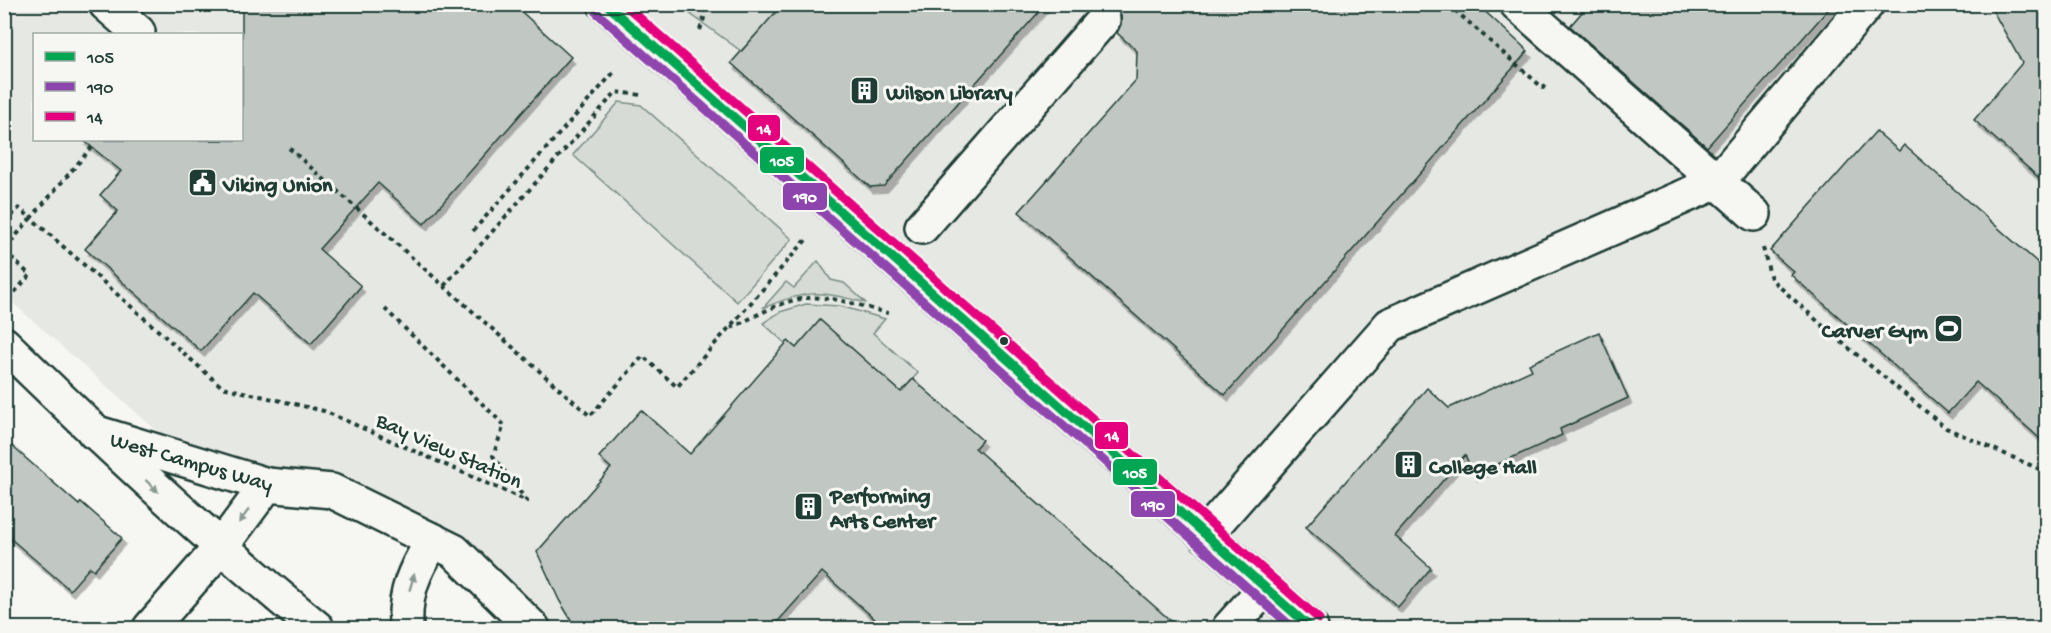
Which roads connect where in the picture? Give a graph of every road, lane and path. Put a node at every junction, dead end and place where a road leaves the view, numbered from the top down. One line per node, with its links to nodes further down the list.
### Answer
1 (106, 4): 8 (street)
2 (604, 4): 31 (street)
3 (705, 4): 7 (path)
4 (1517, 4): 13 (street)
5 (1867, 4): 13 (street)
6 (1103, 20): 17 (street)
7 (700, 30)
8 (138, 32)
9 (615, 71): 18 (path)
10 (641, 95): 22 (path)
11 (92, 147): 16 (path)
12 (289, 148): 22 (path)
13 (1717, 182): 15 (street); 31 (street)
14 (4, 212): 16 (path)
15 (1754, 213)
16 (31, 218): 20 (path); 24 (path, Bay View Station)
17 (922, 227)
18 (473, 231)
19 (806, 240): 26 (path)
20 (4, 250): 23 (path)
21 (1771, 279): 29 (path)
22 (444, 286): 26 (path)
23 (4, 304)
24 (385, 309)
25 (888, 313): 26 (path)
26 (728, 329)
27 (4, 344): 28 (street)
28 (94, 432): 30 (street, West Campus Way); 33 (street, one-way to 33)
29 (2046, 472)
30 (267, 485): 32 (street, West Campus Way); 33 (street, one-way to 33)
31 (1205, 535): 34 (street)
32 (433, 540): 37 (street, one-way to 32); 38 (street, West Campus Way)
33 (220, 548): 35 (street); 36 (street)
34 (1265, 588): 39 (street); 40 (street)
35 (150, 628)
36 (317, 628)
37 (406, 628)
38 (533, 628)
39 (1229, 628)
40 (1311, 628)

